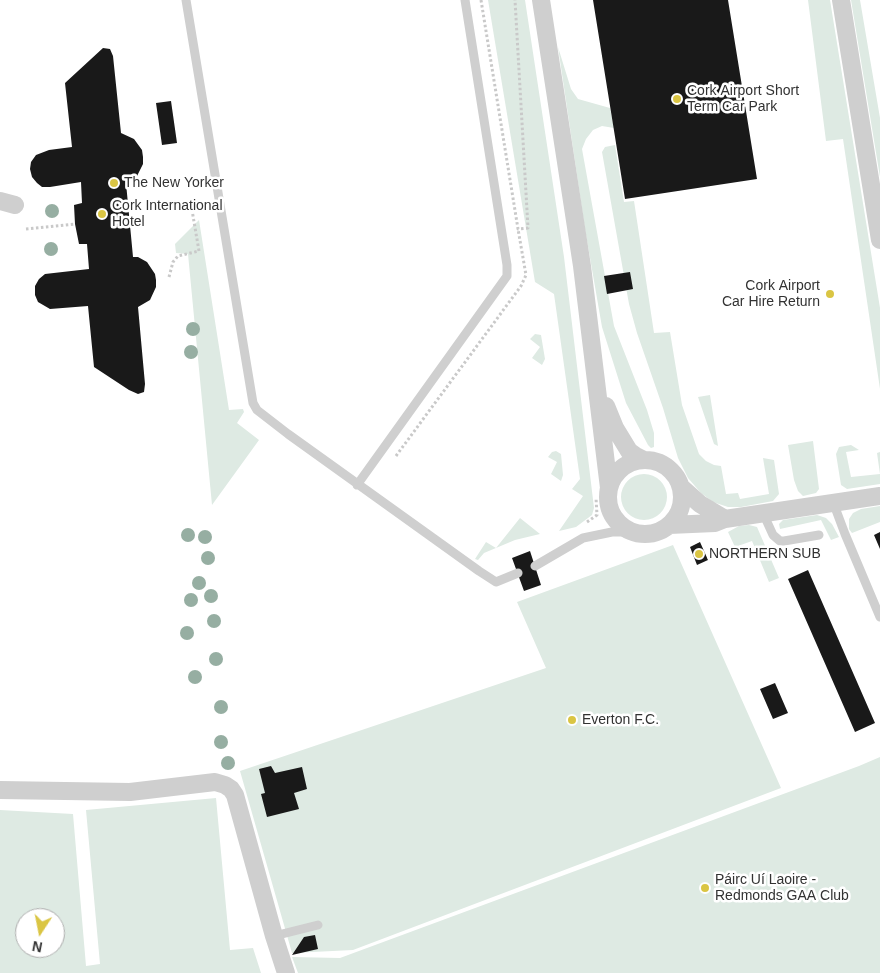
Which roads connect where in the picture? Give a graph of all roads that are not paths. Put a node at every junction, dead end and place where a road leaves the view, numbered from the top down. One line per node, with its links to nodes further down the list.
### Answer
1 (186, 0): 8 (lane)
2 (465, 0): 8 (lane)
3 (541, 0): 6 (street)
4 (841, 0): 5 (street)
5 (880, 240)
6 (598, 387): 7 (street); 9 (street)
7 (644, 460): 9 (street); 10 (street)
8 (357, 485): 19 (lane)
9 (609, 488): 16 (street)
10 (682, 488): 14 (street); 15 (street)
11 (880, 496): 12 (street)
12 (834, 502): 13 (street); 20 (lane)
13 (763, 513): 14 (street); 17 (lane)
14 (724, 519): 15 (street)
15 (669, 525): 16 (street)
16 (633, 532): 18 (lane)
17 (819, 535)
18 (535, 566)
19 (518, 574)
20 (880, 617)
21 (0, 790): 23 (street)
22 (318, 925): 23 (lane)
23 (274, 936): 24 (street)
24 (286, 973)

